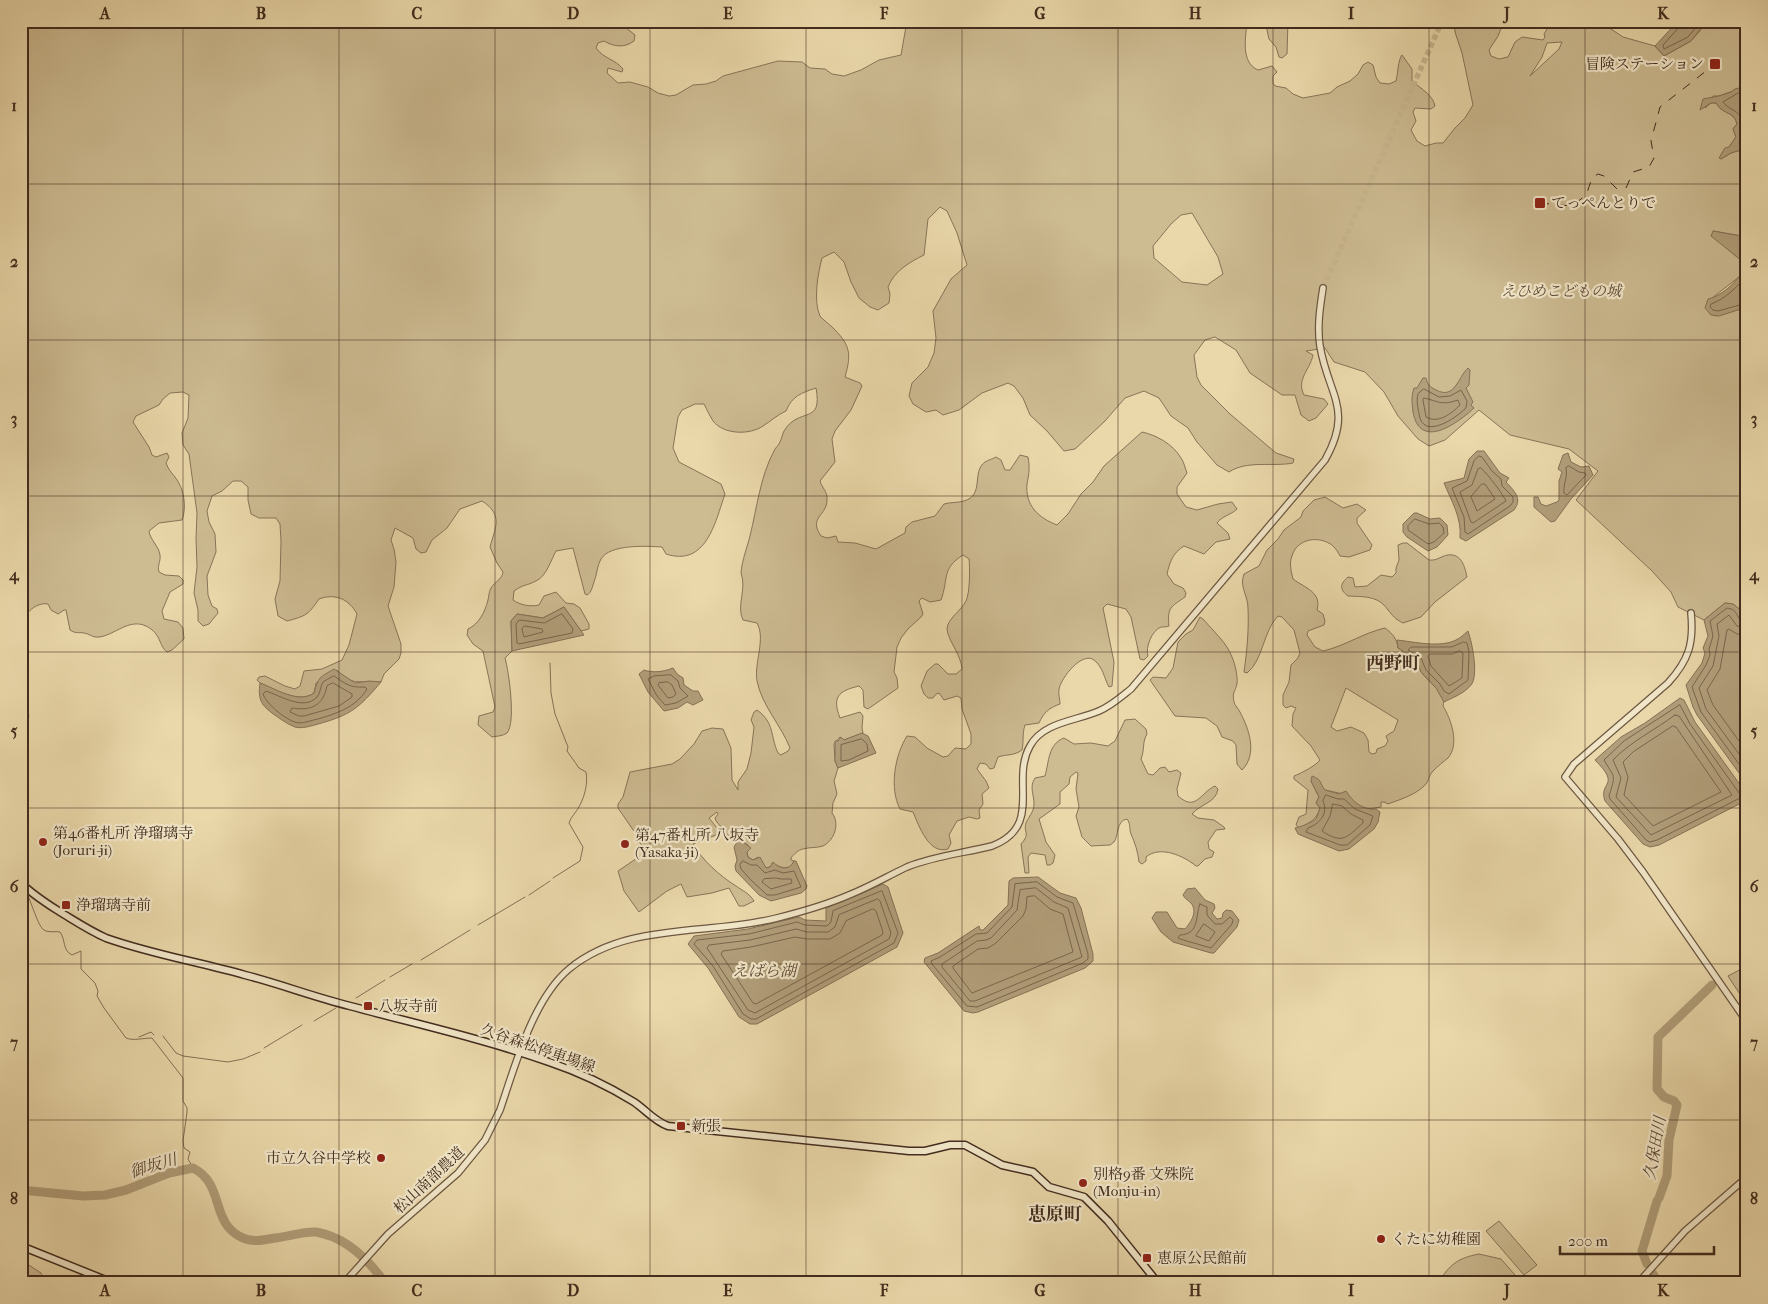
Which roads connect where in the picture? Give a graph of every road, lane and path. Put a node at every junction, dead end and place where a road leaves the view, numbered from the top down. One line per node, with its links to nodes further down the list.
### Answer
1 (1323, 288): 5 (street, 松山南部農道)
2 (1691, 613): 4 (street)
3 (21, 883): 5 (main road, 久谷森松停車場線)
4 (1747, 1022)
5 (520, 1052): 9 (street, 松山南部農道); 10 (main road, 久谷森松停車場線)
6 (1747, 1177): 11 (street)
7 (21, 1246): 8 (main road)
8 (113, 1283)
9 (344, 1283)
10 (1158, 1283)
11 (1638, 1283)

